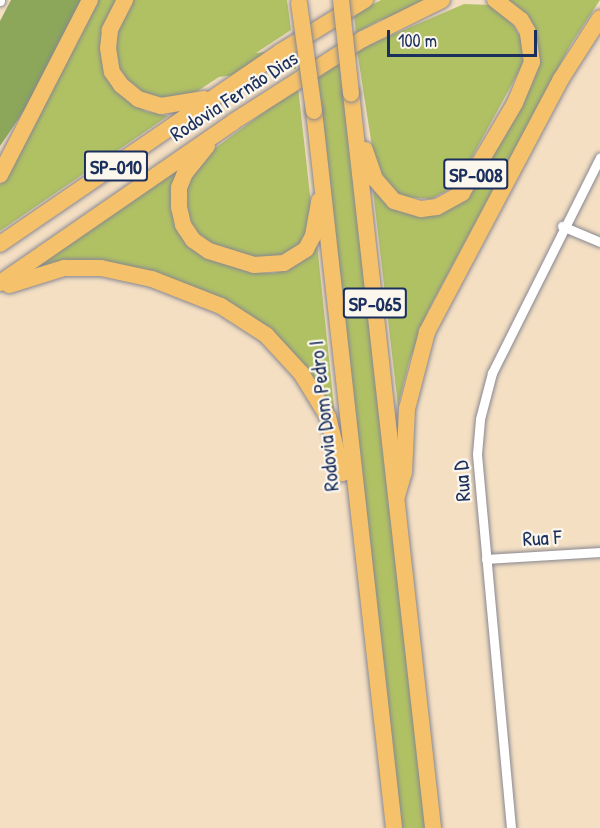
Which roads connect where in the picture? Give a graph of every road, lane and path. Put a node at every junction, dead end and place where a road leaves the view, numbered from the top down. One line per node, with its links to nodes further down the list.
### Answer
1 (90, 0): 15 (highway)
2 (125, 0): 11 (highway)
3 (341, 0): 12 (highway, SP-008, bridge)
4 (366, 0): 11 (highway, Rodovia Fernão Dias / SP-010)
5 (442, 0): 9 (highway, Rodovia Fernão Dias)
6 (457, 0): 9 (highway)
7 (495, 0): 12 (highway, SP-008)
8 (299, 2): 16 (highway, Rodovia Dom Pedro I / SP-065, bridge)
9 (415, 12): 13 (highway, Rodovia Fernão Dias)
10 (600, 18): 22 (highway)
11 (216, 95): 19 (highway, Rodovia Fernão Dias / SP-010)
12 (352, 99): 22 (highway, SP-065)
13 (233, 122): 16 (highway); 20 (highway, Rodovia Fernão Dias)
14 (600, 156): 17 (street, Rua D)
15 (0, 175)
16 (322, 180): 23 (highway, Rodovia Dom Pedro I / SP-065)
17 (562, 226): 18 (street); 25 (street, Rua D)
18 (600, 242)
19 (0, 244)
20 (0, 283)
21 (0, 289): 23 (highway)
22 (395, 502): 27 (highway, SP-065)
23 (356, 507): 26 (highway, Rodovia Dom Pedro I / SP-065)
24 (600, 552): 25 (street, Rua F)
25 (486, 559): 28 (street, Rua D)
26 (394, 828)
27 (433, 828)
28 (511, 828)

